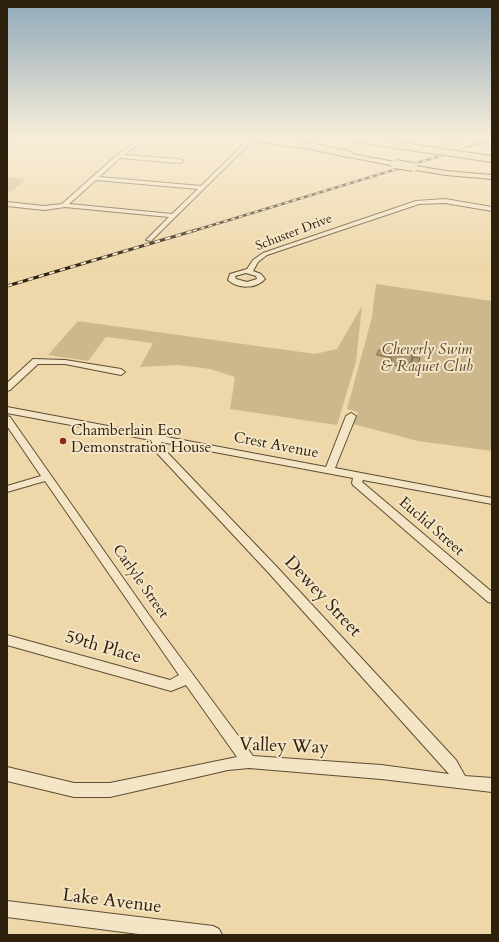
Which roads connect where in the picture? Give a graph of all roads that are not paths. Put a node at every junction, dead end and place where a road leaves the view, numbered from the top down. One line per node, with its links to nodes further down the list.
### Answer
1 (90, 183): 6 (street)
2 (149, 183): 4 (street)
3 (207, 183): 4 (street)
4 (202, 188): 8 (street)
5 (7, 204): 6 (street)
6 (64, 205): 8 (street)
7 (492, 209): 10 (street, Schuster Drive)
8 (173, 216): 9 (street)
9 (149, 240)
10 (250, 271)
11 (121, 372): 12 (street)
12 (7, 388)
13 (7, 410): 16 (street, Crest Avenue)
14 (351, 416): 17 (street)
15 (7, 419): 19 (street, Carlyle Street)
16 (155, 438): 17 (street, Crest Avenue); 27 (street, Dewey Street)
17 (329, 471): 18 (street, Crest Avenue)
18 (358, 476): 21 (street, Crest Avenue); 22 (street, Euclid Street)
19 (47, 477): 20 (street); 24 (street, Carlyle Street)
20 (7, 489)
21 (492, 501)
22 (492, 599)
23 (7, 640): 24 (street, 59th Place)
24 (188, 677): 25 (street, Carlyle Street)
25 (249, 762): 26 (street, Valley Way); 27 (street, Valley Way)
26 (7, 774)
27 (460, 782): 28 (street, Valley Way)
28 (492, 784)
29 (7, 909): 30 (street, Lake Avenue)
30 (213, 935)

